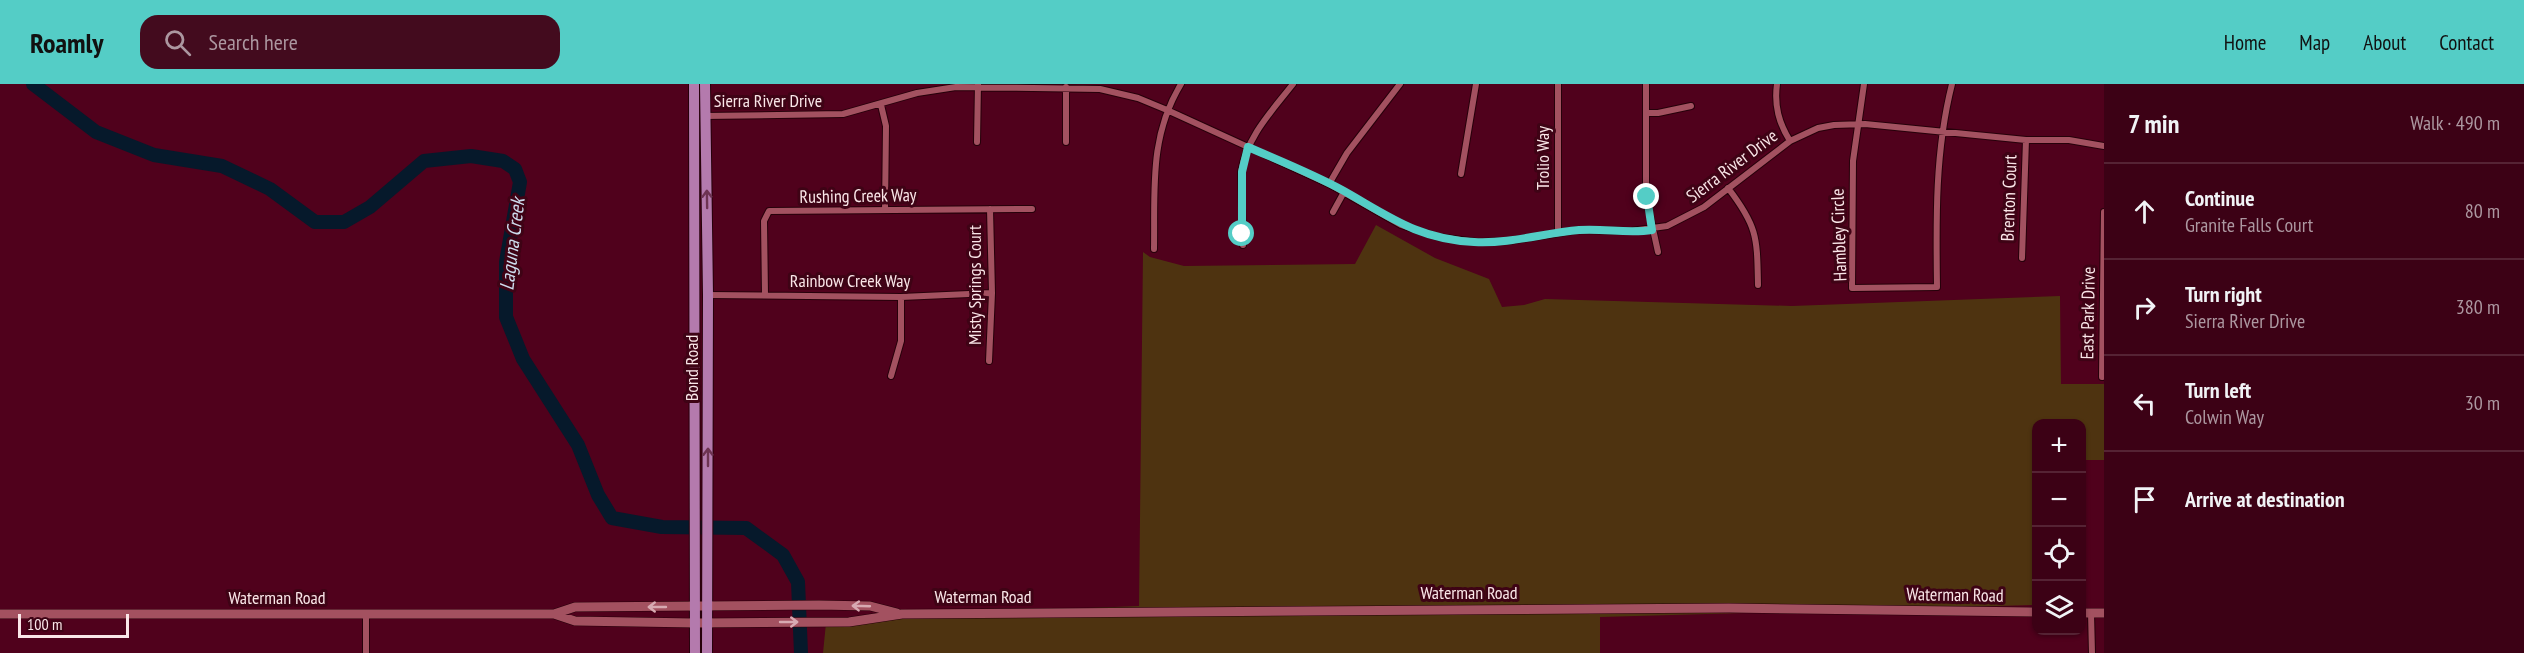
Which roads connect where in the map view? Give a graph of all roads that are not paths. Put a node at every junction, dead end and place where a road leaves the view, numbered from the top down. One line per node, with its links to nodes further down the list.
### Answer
1 (1181, 84): 15 (street)
2 (1293, 84): 25 (street)
3 (1400, 84): 27 (street)
4 (1476, 84): 26 (street)
5 (1558, 84): 37 (street, Trolio Way)
6 (1647, 84): 16 (street)
7 (1777, 84): 21 (street)
8 (1864, 84): 18 (street)
9 (1952, 84): 19 (street)
10 (978, 85): 11 (street, Sierra River Drive); 13 (street, Sierra River Drive); 22 (street)
11 (1066, 87): 15 (street, Sierra River Drive); 23 (street)
12 (700, 88): 17 (main road, Bond Road)
13 (880, 105): 17 (street, Sierra River Drive); 33 (street)
14 (1691, 106): 16 (street)
15 (1167, 110): 25 (street, Sierra River Drive); 39 (street)
16 (1647, 113): 36 (street)
17 (700, 116): 30 (main road, Bond Road); 45 (main road, Bond Road, one-way to 17)
18 (1857, 123): 19 (street, Sierra River Drive); 19 (street, Hambley Circle); 21 (street, Sierra River Drive)
19 (1942, 131): 20 (street, Sierra River Drive)
20 (2026, 140): 24 (street, Sierra River Drive); 41 (street, Brenton Court)
21 (1790, 141): 28 (street, Sierra River Drive)
22 (977, 142)
23 (1066, 142)
24 (2104, 146)
25 (1248, 147): 27 (street, Sierra River Drive); 38 (street)
26 (1461, 174)
27 (1329, 184): 29 (street, Sierra River Drive)
28 (1728, 188): 36 (street, Sierra River Drive); 43 (street)
29 (1344, 192): 34 (street); 37 (street, Sierra River Drive)
30 (695, 208): 45 (main road); 51 (main road, Bond Road)
31 (990, 209): 32 (street, Rushing Creek Way); 33 (street, Rushing Creek Way); 44 (street, Misty Springs Court)
32 (1032, 209)
33 (885, 210): 46 (street, Rushing Creek Way)
34 (1333, 212)
35 (2104, 212): 42 (street, East Park Drive)
36 (1652, 230): 37 (street, Sierra River Drive); 40 (street)
37 (1558, 233)
38 (1243, 245)
39 (1154, 249)
40 (1658, 252)
41 (2022, 258)
42 (2103, 267): 50 (street, East Park Drive)
43 (1758, 285)
44 (992, 293): 47 (street, Rainbow Creek Way); 48 (street, Misty Springs Court)
45 (708, 295): 46 (street, Rainbow Creek Way); 52 (main road, Bond Road, one-way to 45)
46 (765, 295): 47 (street, Rainbow Creek Way)
47 (901, 297): 49 (street)
48 (989, 361)
49 (891, 376)
50 (2102, 377)
51 (694, 607): 52 (main road, Waterman Road); 57 (main road, Waterman Road, one-way to 57); 60 (main road, Bond Road)
52 (706, 607): 58 (main road, Waterman Road, one-way to 52); 61 (main road, Bond Road)
53 (2032, 612): 58 (main road, Waterman Road)
54 (2086, 613): 55 (main road); 65 (street)
55 (2104, 613)
56 (0, 614): 59 (main road, Waterman Road)
57 (554, 614): 59 (main road, Waterman Road); 60 (main road, Waterman Road)
58 (902, 614): 61 (main road, Waterman Road, one-way to 58)
59 (366, 615): 62 (street)
60 (695, 623): 61 (main road, Waterman Road); 63 (main road, Bond Road)
61 (707, 623): 64 (main road, Bond Road)
62 (366, 653)
63 (695, 653)
64 (707, 653)
65 (2092, 653)

